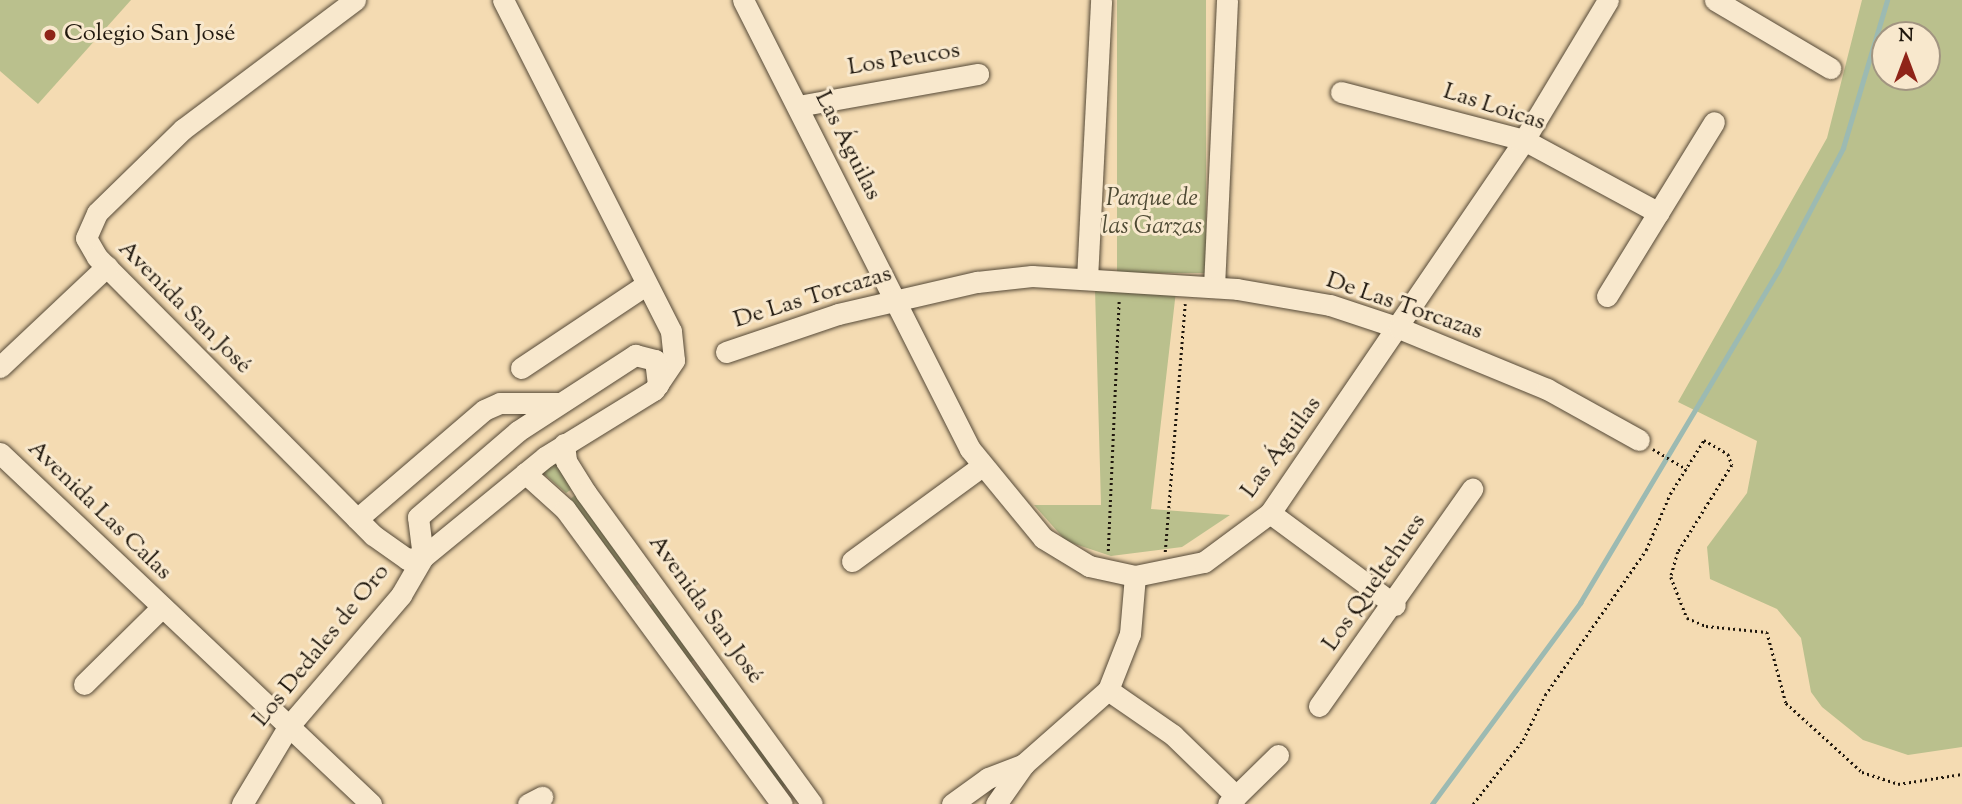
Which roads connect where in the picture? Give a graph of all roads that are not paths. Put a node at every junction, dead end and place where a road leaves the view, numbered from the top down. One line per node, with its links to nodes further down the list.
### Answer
1 (355, 0): 16 (street, Avenida San José)
2 (503, 0): 18 (street)
3 (743, 0): 12 (street, Las Águilas)
4 (1101, 0): 17 (street)
5 (1227, 0): 19 (street)
6 (1608, 0): 14 (street, Las Águilas)
7 (1715, 0): 8 (street)
8 (1755, 10): 9 (street)
9 (1830, 68)
10 (978, 74): 12 (street, Los Peucos)
11 (1341, 92): 14 (street, Las Loicas)
12 (797, 106): 21 (street, Las Águilas)
13 (1714, 122): 15 (street)
14 (1524, 140): 15 (street, Las Loicas); 22 (street, Las Águilas)
15 (1659, 213): 20 (street)
16 (107, 266): 24 (street); 35 (street, Avenida San José)
17 (1087, 279): 19 (street, De Las Torcazas); 21 (street, De Las Torcazas)
18 (647, 284): 25 (street); 26 (street)
19 (1214, 287): 22 (street, De Las Torcazas)
20 (1608, 296)
21 (895, 299): 23 (street, De Las Torcazas); 31 (street, Las Águilas)
22 (1399, 328): 28 (street, De Las Torcazas); 34 (street, Las Águilas)
23 (726, 352)
24 (0, 367)
25 (521, 368)
26 (658, 385): 27 (street); 29 (street)
27 (559, 403): 35 (street); 36 (street)
28 (1639, 440)
29 (564, 444): 32 (street); 51 (street, Avenida San José)
30 (0, 453): 40 (street, Avenida Las Calas)
31 (982, 466): 37 (street); 38 (street, Las Águilas)
32 (525, 473): 36 (street); 50 (street)
33 (1472, 489): 39 (street, Los Queltehues)
34 (1270, 513): 38 (street, Las Águilas); 39 (street)
35 (357, 519): 36 (street, Avenida San José)
36 (423, 557): 44 (street, Los Dedales de Oro)
37 (852, 561)
38 (1135, 576): 42 (street)
39 (1395, 605): 43 (street, Los Queltehues)
40 (162, 607): 41 (street, Avenida Las Calas); 44 (street, Avenida Las Calas)
41 (84, 684)
42 (1108, 690): 46 (street); 47 (street)
43 (1319, 706)
44 (288, 727): 48 (street, Los Dedales de Oro); 49 (street, Avenida Las Calas)
45 (1278, 755): 47 (street)
46 (1024, 764): 52 (street); 53 (street)
47 (1232, 800)
48 (242, 804)
49 (371, 804)
50 (782, 804)
51 (813, 804)
52 (952, 804)
53 (996, 804)

